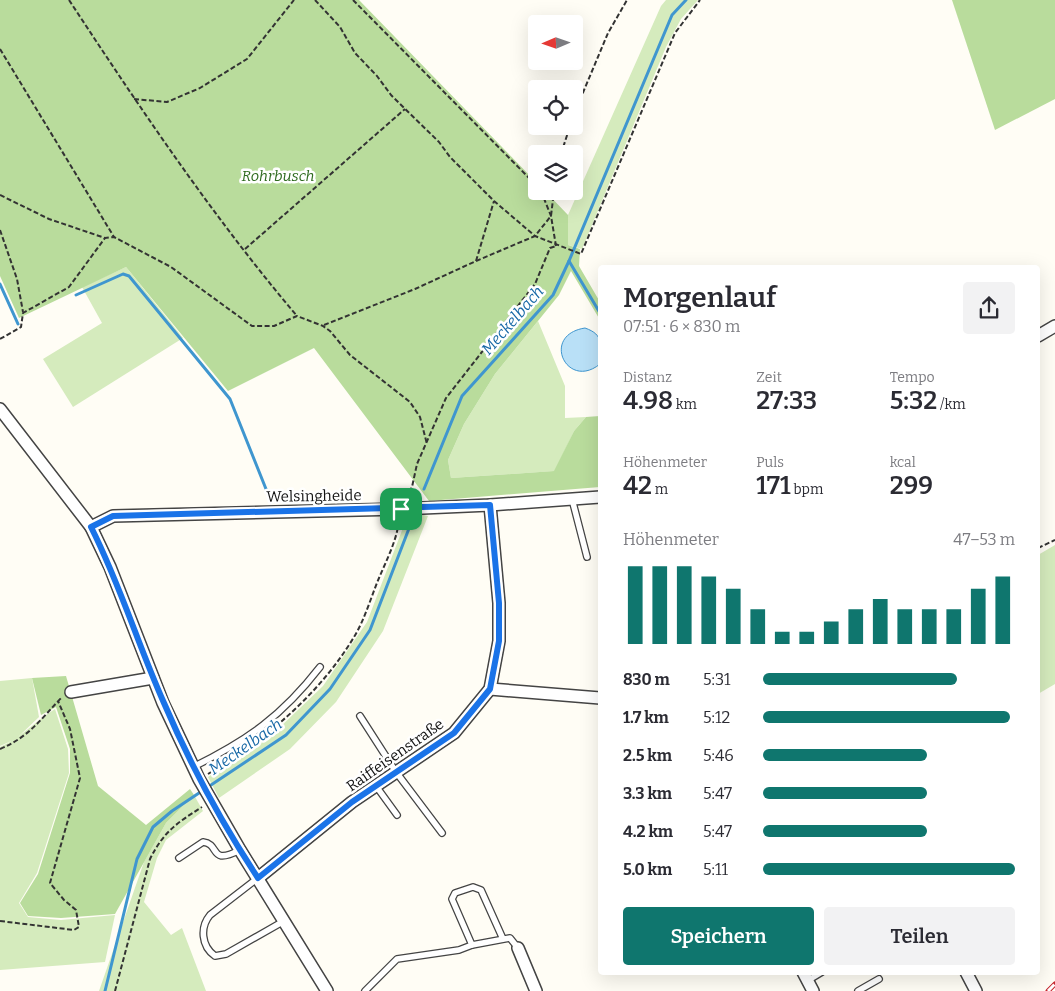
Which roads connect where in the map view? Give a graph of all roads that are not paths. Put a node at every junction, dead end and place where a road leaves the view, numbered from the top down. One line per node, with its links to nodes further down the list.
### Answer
1 (1055, 326): 2 (street)
2 (1040, 335)
3 (0, 409): 7 (street)
4 (598, 497): 5 (street, Welsingheide)
5 (572, 498): 6 (street, Welsingheide); 8 (lane)
6 (490, 505): 7 (street, Welsingheide); 11 (street, Raiffeisenstraße)
7 (91, 527): 10 (street)
8 (587, 557)
9 (320, 667): 15 (lane)
10 (154, 678): 12 (street); 15 (street)
11 (490, 689): 13 (street); 16 (street, Raiffeisenstraße)
12 (71, 692)
13 (598, 698)
14 (360, 716): 16 (lane)
15 (193, 767): 20 (street)
16 (396, 772): 17 (street, Raiffeisenstraße); 19 (lane)
17 (376, 786): 18 (lane); 22 (street, Raiffeisenstraße)
18 (397, 815)
19 (442, 833)
20 (240, 850): 21 (lane); 22 (street)
21 (178, 858)
22 (258, 878): 23 (street); 23 (lane)
23 (284, 921): 29 (street)
24 (503, 938): 25 (lane); 25 (lane); 26 (lane)
25 (472, 945): 30 (lane)
26 (518, 948): 31 (street)
27 (968, 975): 33 (street)
28 (879, 978): 32 (lane)
29 (327, 991)
30 (364, 991)
31 (536, 991)
32 (858, 991)
33 (976, 991)

